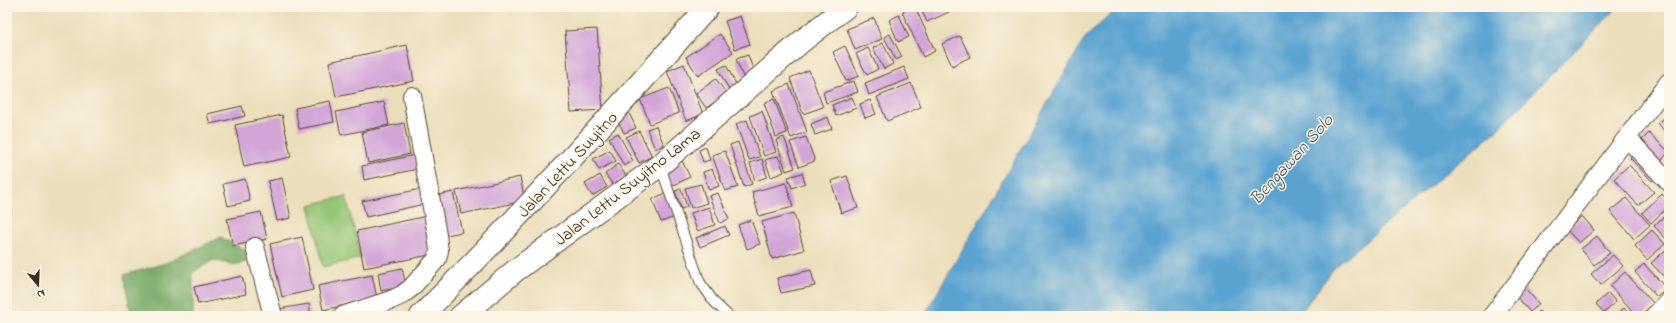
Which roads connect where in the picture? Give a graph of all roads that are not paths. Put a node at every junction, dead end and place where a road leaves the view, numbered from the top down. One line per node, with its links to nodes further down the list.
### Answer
1 (708, 7): 9 (main road, Jalan Lettu Suyitno)
2 (846, 7): 6 (main road, Jalan Lettu Suyitno Lama)
3 (1669, 82): 5 (street)
4 (412, 96): 13 (street)
5 (1627, 138): 7 (street); 17 (street)
6 (660, 165): 10 (main road, Jalan Lettu Suyitno Lama); 16 (lane)
7 (1669, 182)
8 (255, 247): 12 (street)
9 (488, 248): 10 (main road); 14 (main road, Jalan Lettu Suyitno)
10 (516, 270): 15 (main road, Jalan Lettu Suyitno Lama)
11 (1669, 302): 18 (street)
12 (273, 316)
13 (342, 316)
14 (421, 316)
15 (461, 316)
16 (729, 316)
17 (1492, 316)
18 (1654, 316)

